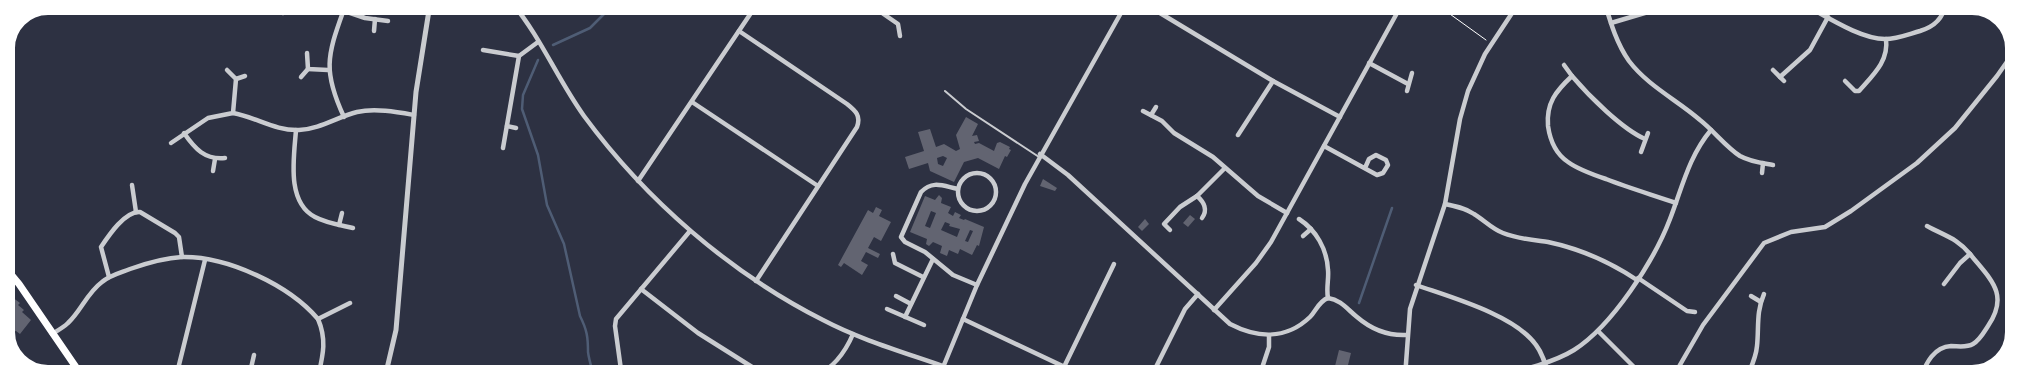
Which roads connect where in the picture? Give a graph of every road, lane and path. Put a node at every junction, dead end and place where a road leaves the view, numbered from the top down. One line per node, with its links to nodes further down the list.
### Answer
1 (343, 12): 16 (street); 33 (street)
2 (429, 12): 51 (street)
3 (518, 12): 23 (street)
4 (752, 12): 20 (street)
5 (881, 12): 21 (street)
6 (1121, 12): 67 (street)
7 (1159, 12): 41 (street)
8 (1397, 12): 28 (street)
9 (1447, 12): 24 (path)
10 (1513, 12): 24 (street)
11 (1608, 12): 18 (street)
12 (1648, 12): 18 (street)
13 (1817, 12): 15 (street)
14 (1943, 12): 22 (street)
15 (1828, 18): 22 (street); 39 (street)
16 (375, 20): 17 (street); 19 (street)
17 (388, 21)
18 (1611, 23): 58 (street)
19 (374, 31)
20 (739, 31): 47 (street); 78 (street)
21 (900, 36)
22 (1886, 39): 43 (street)
23 (538, 42): 27 (street); 76 (street)
24 (1491, 44): 82 (street)
25 (482, 50): 27 (street)
26 (308, 53): 31 (street)
27 (519, 56): 55 (street)
28 (1369, 62): 44 (street); 54 (street)
29 (2007, 62): 148 (street)
30 (1564, 65): 37 (street)
31 (308, 69): 33 (street); 38 (street)
32 (227, 70): 40 (street)
33 (328, 70): 53 (street)
34 (1773, 70): 39 (street)
35 (1412, 73): 44 (street)
36 (245, 76): 40 (street)
37 (1572, 76): 62 (street); 81 (street)
38 (301, 77)
39 (1780, 77): 42 (street)
40 (236, 79): 50 (street)
41 (1273, 81): 54 (street); 61 (street)
42 (1784, 81)
43 (1845, 81)
44 (1408, 84): 46 (street)
45 (945, 91): 67 (lane)
46 (1407, 91)
47 (692, 102): 76 (street); 78 (street)
48 (1156, 107): 52 (street)
49 (1142, 111): 52 (street)
50 (233, 113): 57 (street); 59 (street)
51 (414, 115): 53 (street); 138 (street)
52 (1151, 115): 72 (street)
53 (344, 117): 57 (street)
54 (1340, 117): 64 (street)
55 (507, 126): 56 (street); 65 (street)
56 (516, 128)
57 (296, 130): 88 (street)
58 (1711, 130): 70 (street); 81 (street)
59 (184, 133): 63 (street); 69 (street)
60 (1648, 133): 62 (street)
61 (1238, 135)
62 (1645, 139): 66 (street)
63 (171, 143)
64 (1324, 146): 73 (street); 85 (street)
65 (503, 148)
66 (1641, 152)
67 (1040, 155): 108 (street); 110 (street)
68 (225, 158): 69 (street)
69 (215, 159): 74 (street)
70 (1763, 163): 71 (street); 75 (street)
71 (1774, 165)
72 (1225, 168): 80 (street); 85 (street)
73 (1365, 168): 73 (street)
74 (213, 171)
75 (1762, 173)
76 (638, 181): 93 (street)
77 (132, 185): 83 (street)
78 (818, 186): 105 (street)
79 (958, 189): 79 (street); 98 (street)
80 (1197, 196): 86 (street); 92 (street)
81 (1676, 203): 104 (street)
82 (1445, 204): 104 (street); 107 (street)
83 (136, 212): 97 (street); 102 (street)
84 (342, 213): 88 (street)
85 (1288, 213): 119 (street)
86 (1202, 218)
87 (1299, 219): 91 (street)
88 (338, 225): 90 (street)
89 (1927, 226): 96 (street)
90 (352, 228)
91 (1311, 229): 94 (street); 114 (street)
92 (1170, 230)
93 (690, 231): 105 (street); 109 (street)
94 (1303, 236)
95 (893, 254): 103 (street)
96 (1970, 254): 106 (street); 150 (street)
97 (182, 257): 99 (street); 102 (street)
98 (933, 259): 103 (street); 108 (street)
99 (205, 260): 122 (street); 135 (street)
100 (1114, 264): 133 (street)
101 (13, 277): 126 (main road)
102 (109, 277): 126 (street)
103 (923, 277): 117 (street)
104 (1638, 279): 120 (street); 125 (street)
105 (756, 281): 127 (street)
106 (1944, 284)
107 (1416, 285): 129 (street); 131 (street)
108 (977, 286): 123 (street)
109 (641, 289): 139 (street); 140 (street)
110 (1198, 294): 119 (street); 142 (street)
111 (1764, 294): 115 (street)
112 (896, 296): 117 (street)
113 (1751, 296): 115 (street)
114 (1328, 298): 128 (street); 129 (street)
115 (1761, 302): 149 (street)
116 (350, 303): 122 (street)
117 (911, 304): 121 (street)
118 (887, 309): 121 (street)
119 (1214, 310): 128 (street)
120 (1695, 312)
121 (906, 317): 124 (street)
122 (318, 319): 137 (street)
123 (963, 319): 132 (street); 133 (street)
124 (924, 325)
125 (1599, 332): 131 (street); 147 (street)
126 (52, 334): 134 (main road)
127 (853, 334): 132 (street); 141 (street)
128 (1269, 336): 143 (street)
129 (1407, 336): 144 (street)
130 (254, 355): 136 (street)
131 (1544, 362): 145 (street); 146 (street)
132 (943, 366)
133 (1064, 367)
134 (76, 368)
135 (178, 368)
136 (251, 368)
137 (320, 368)
138 (388, 368)
139 (621, 368)
140 (754, 368)
141 (828, 368)
142 (1156, 368)
143 (1262, 368)
144 (1405, 368)
145 (1524, 368)
146 (1546, 368)
147 (1635, 368)
148 (1678, 368)
149 (1751, 368)
150 (1924, 368)

